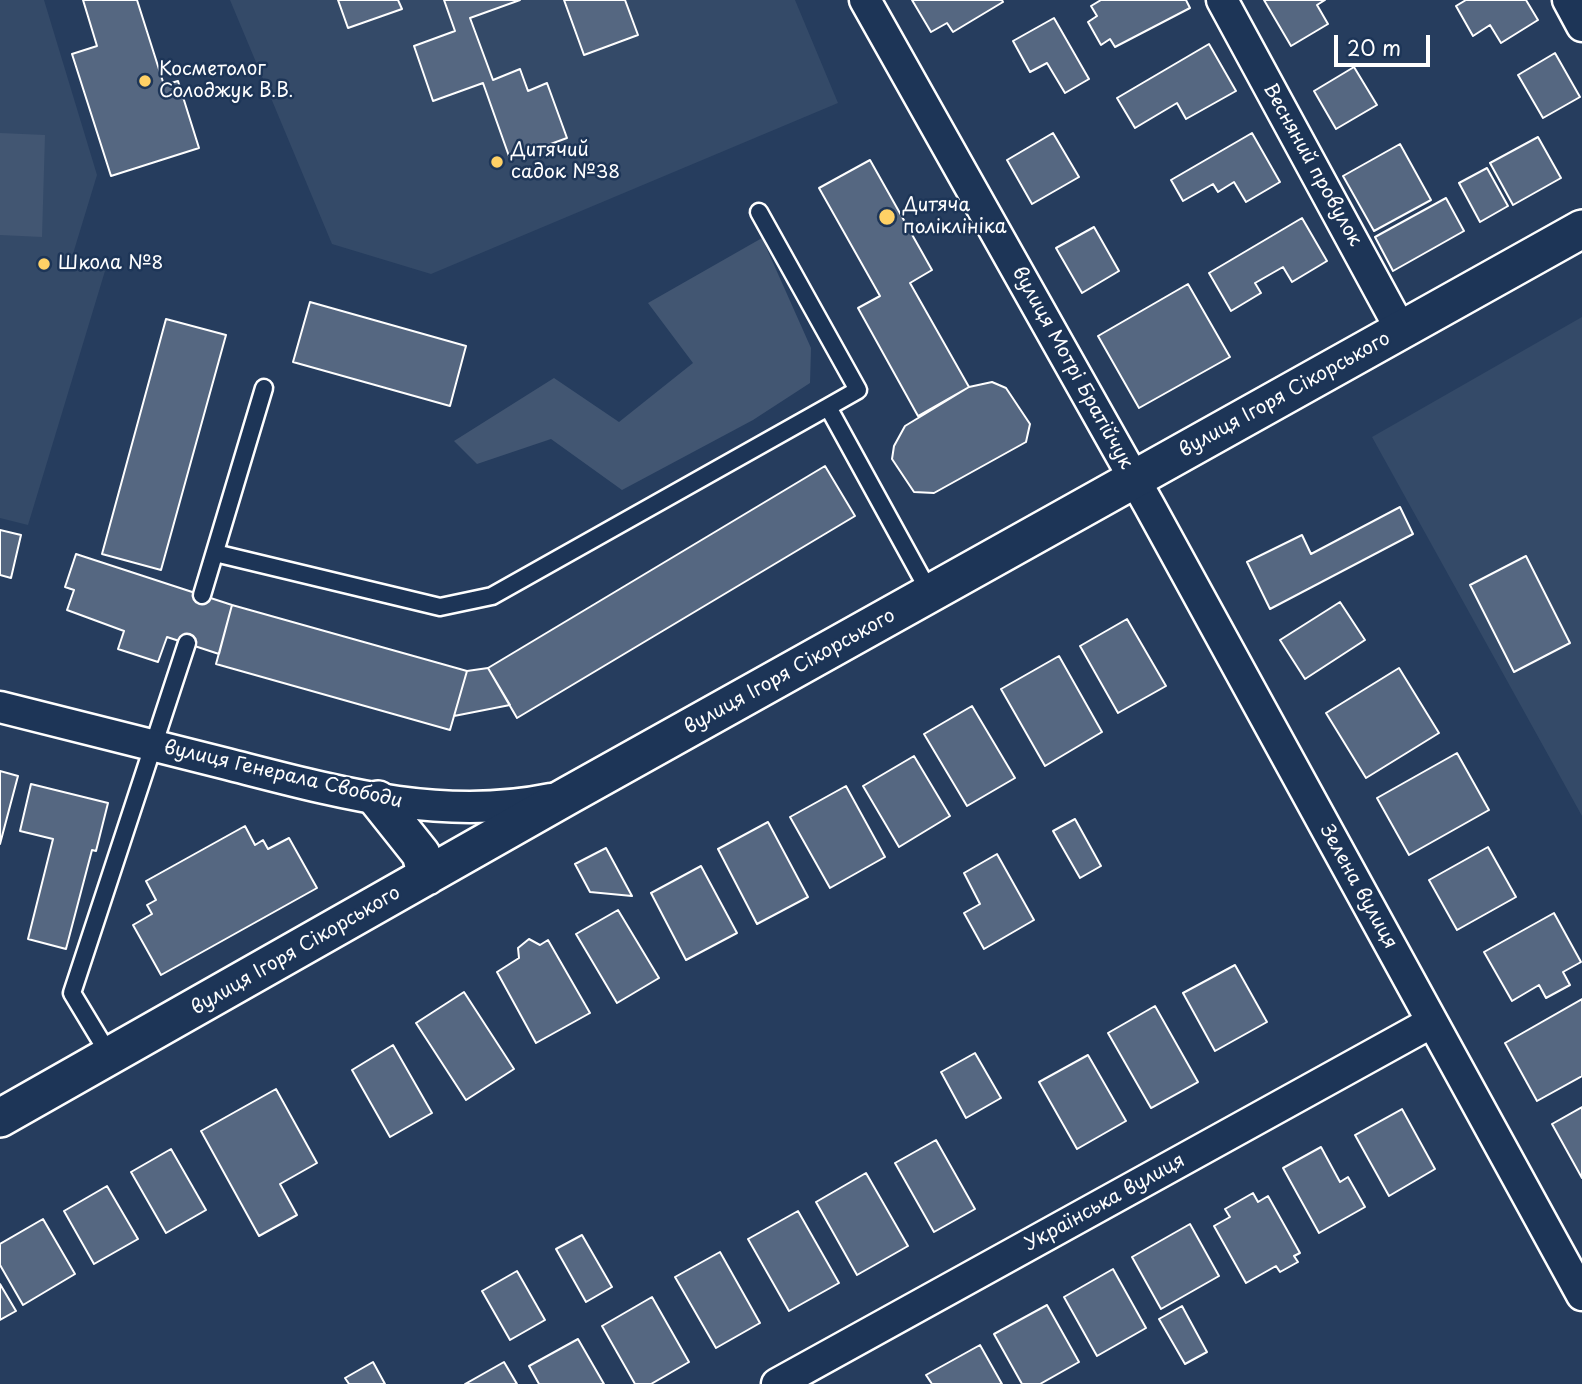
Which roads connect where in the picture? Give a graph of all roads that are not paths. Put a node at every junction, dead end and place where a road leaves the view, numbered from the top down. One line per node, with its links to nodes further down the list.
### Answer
1 (865, 0): 10 (street, вулиця Мотрі Братійчук)
2 (1222, 0): 7 (street, Весняний провулок)
3 (1568, 0): 4 (street)
4 (1582, 26)
5 (759, 212): 9 (lane)
6 (1582, 229): 7 (street, вулиця Ігоря Сікорського)
7 (1401, 330): 10 (street, вулиця Ігоря Сікорського)
8 (264, 388): 11 (lane)
9 (828, 407): 11 (lane); 12 (lane)
10 (1135, 479): 12 (street, вулиця Ігоря Сікорського); 20 (street, Зелена вулиця)
11 (215, 553): 13 (lane)
12 (930, 593): 17 (street, вулиця Ігоря Сікорського)
13 (202, 595)
14 (187, 643): 16 (lane)
15 (0, 707): 16 (street, вулиця Генерала Свободи)
16 (154, 746): 18 (street, вулиця Генерала Свободи); 21 (lane)
17 (569, 795): 18 (street, вулиця Генерала Свободи); 19 (street, вулиця Ігоря Сікорського)
18 (377, 800): 19 (street)
19 (427, 876): 21 (street, вулиця Ігоря Сікорського)
20 (1432, 1022): 23 (street, Зелена вулиця); 24 (street, Українська вулиця)
21 (110, 1056): 22 (street, вулиця Ігоря Сікорського)
22 (0, 1118)
23 (1582, 1295)
24 (777, 1384)

